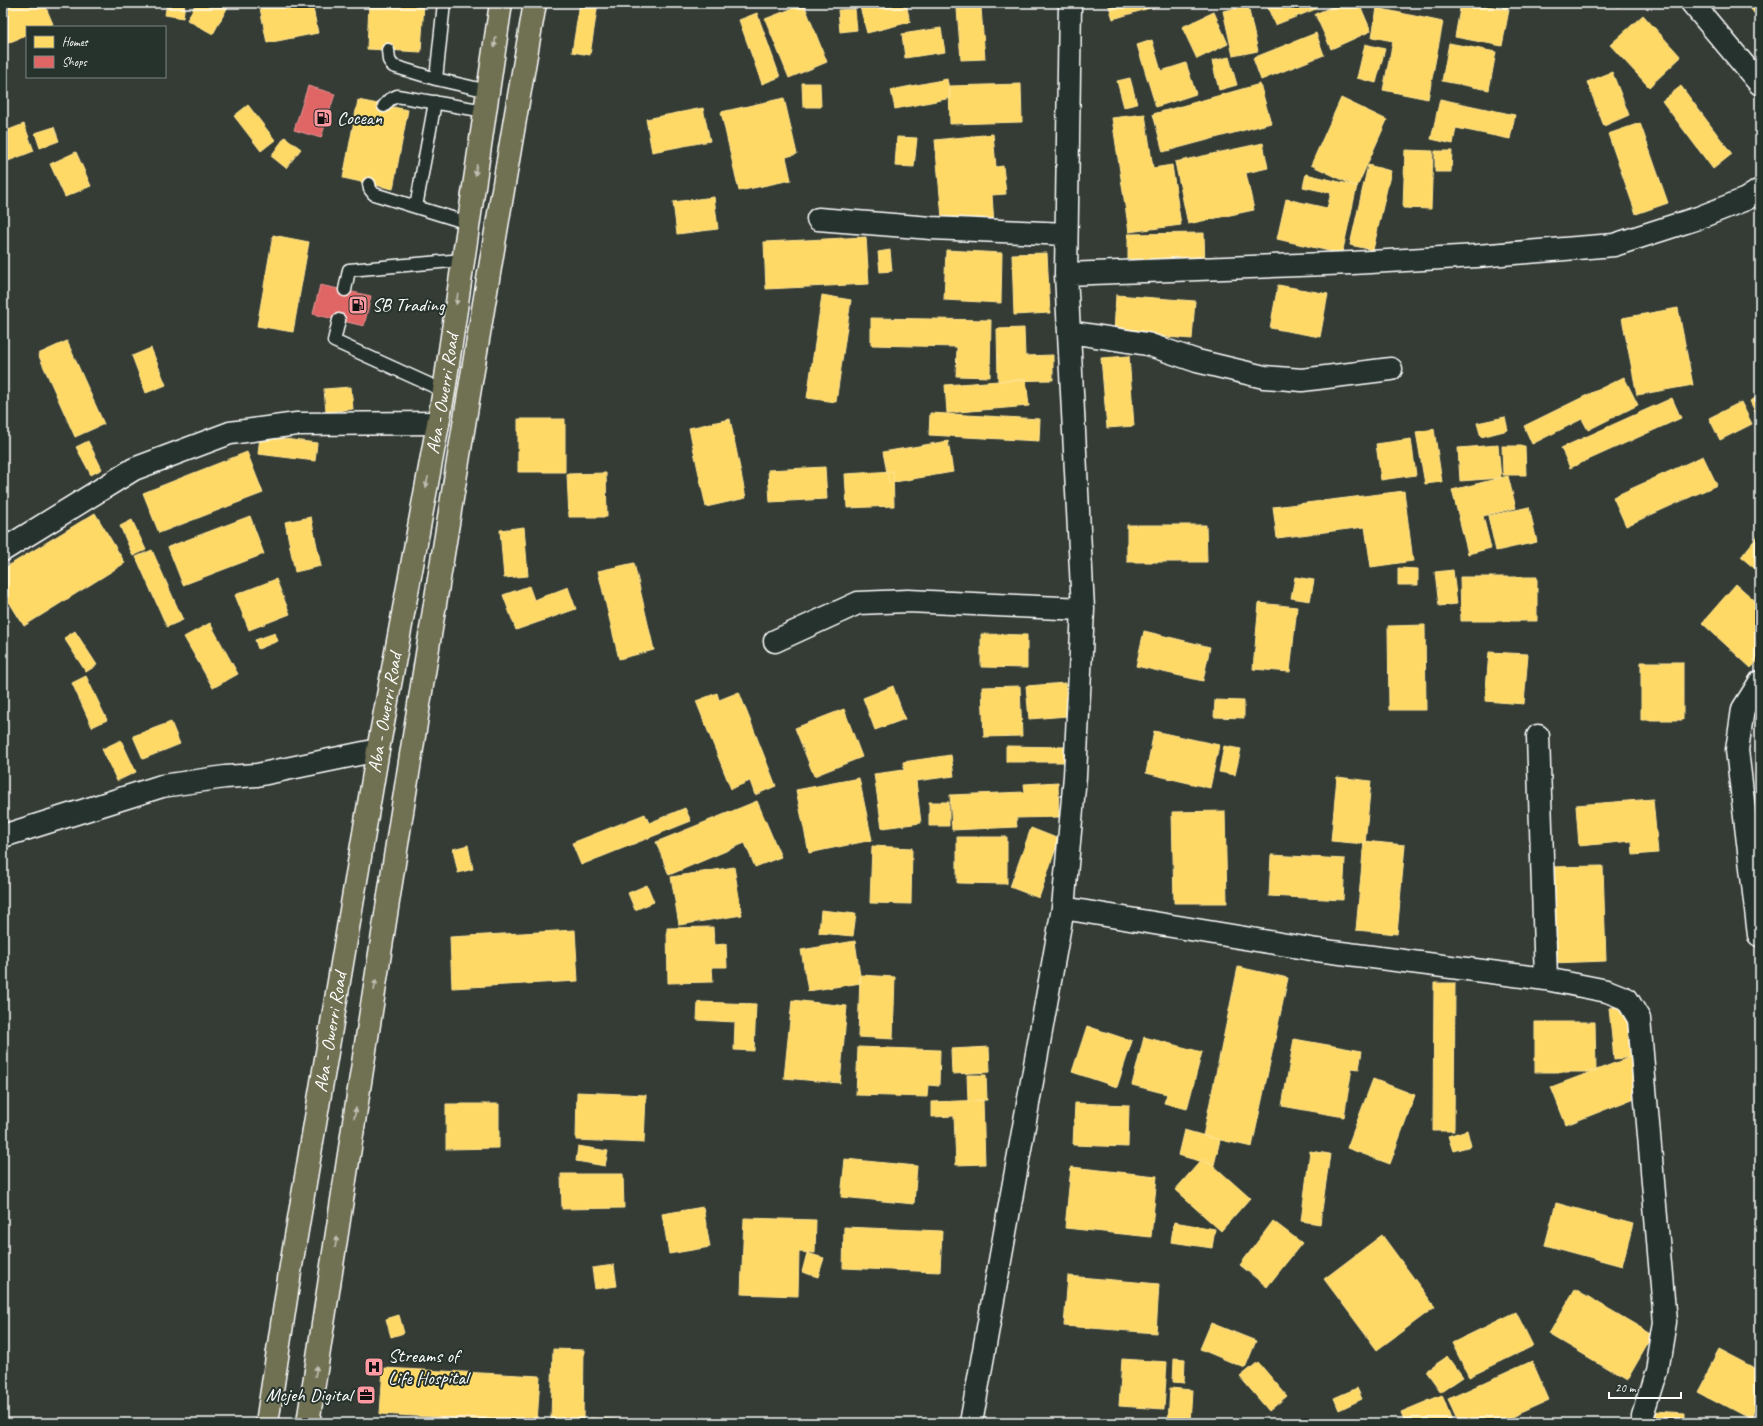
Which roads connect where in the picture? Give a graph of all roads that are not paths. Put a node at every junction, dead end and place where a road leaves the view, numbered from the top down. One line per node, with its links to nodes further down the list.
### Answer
1 (444, 3): 7 (lane)
2 (501, 3): 9 (highway, Aba - Owerri Road, one-way to 9)
3 (535, 3): 38 (highway, Aba - Owerri Road, one-way to 3)
4 (1070, 3): 17 (street)
5 (1692, 3): 8 (street)
6 (388, 50): 7 (lane)
7 (436, 79): 9 (lane)
8 (1760, 84)
9 (486, 101): 10 (lane); 16 (highway, Aba - Owerri Road, one-way to 16)
10 (434, 102): 11 (lane); 14 (lane)
11 (384, 106)
12 (369, 184): 14 (lane)
13 (1760, 190): 19 (street)
14 (416, 206): 16 (lane)
15 (818, 219): 17 (street)
16 (468, 223): 18 (highway, Aba - Owerri Road)
17 (1066, 234): 19 (street)
18 (463, 260): 20 (lane); 24 (highway, Aba - Owerri Road, one-way to 24)
19 (1066, 274): 22 (street)
20 (345, 290)
21 (339, 320): 24 (lane)
22 (1069, 332): 23 (street); 27 (street)
23 (1391, 369)
24 (444, 390): 25 (highway, Aba - Owerri Road)
25 (438, 423): 26 (street); 31 (highway, Aba - Owerri Road, one-way to 31)
26 (3, 550)
27 (1083, 609): 28 (street); 33 (street)
28 (775, 641)
29 (1760, 682): 34 (street)
30 (1538, 736): 35 (street)
31 (378, 750): 32 (street); 37 (highway, Aba - Owerri Road)
32 (3, 836)
33 (1062, 908): 35 (street); 39 (street)
34 (1759, 935)
35 (1546, 979): 36 (street)
36 (1643, 1415)
37 (267, 1423)
38 (308, 1423)
39 (971, 1423)

